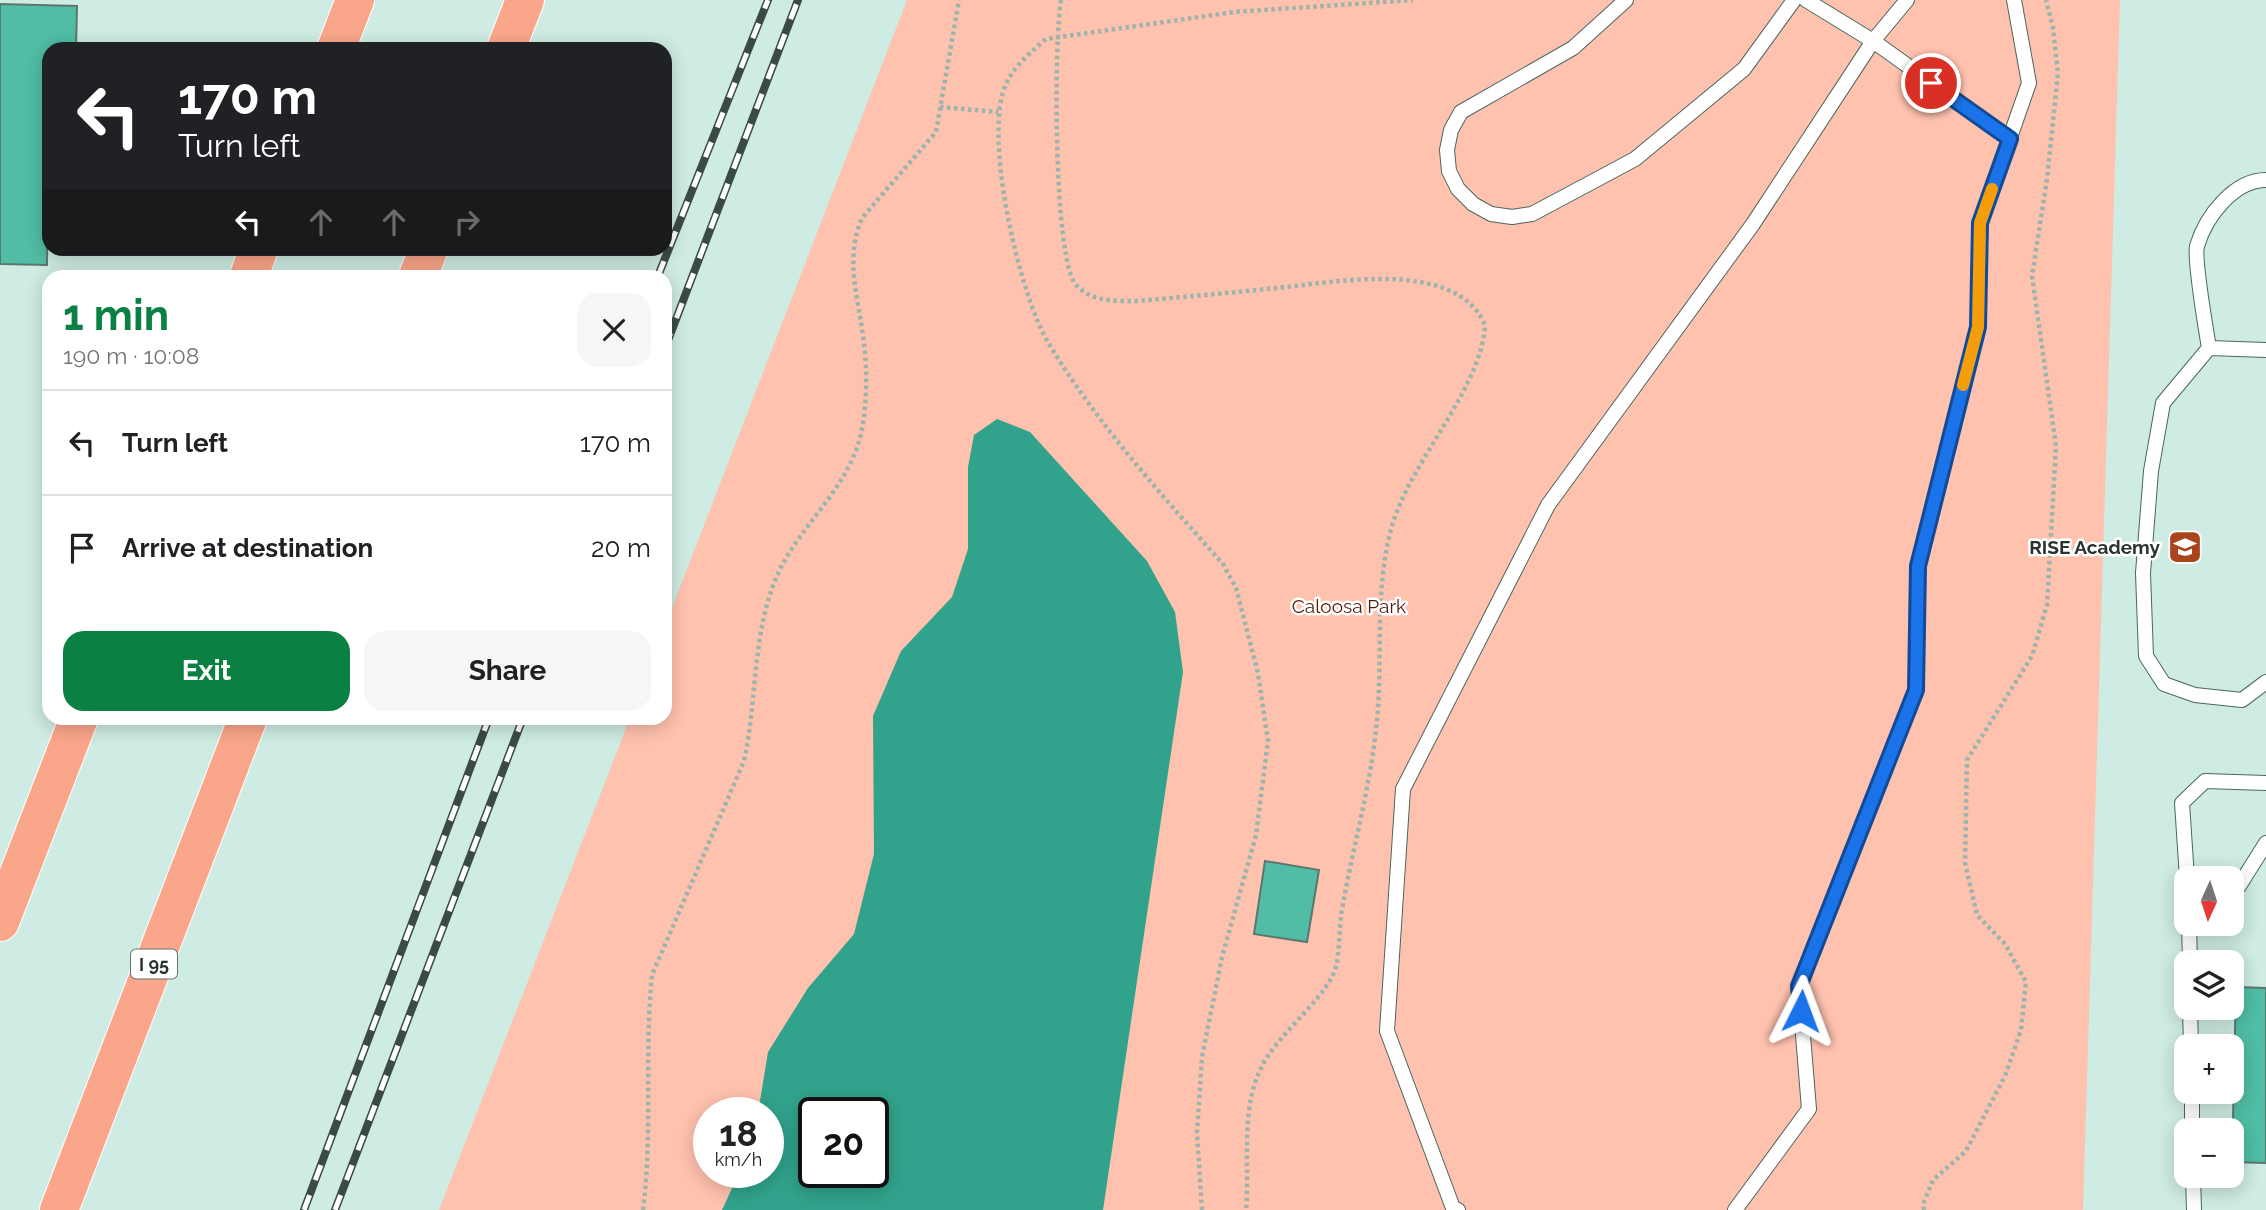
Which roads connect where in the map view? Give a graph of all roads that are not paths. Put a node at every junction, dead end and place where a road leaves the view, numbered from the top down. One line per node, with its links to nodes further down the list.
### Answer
1 (355, 0): 9 (highway)
2 (525, 0): 10 (highway)
3 (1626, 0): 4 (lane)
4 (1794, 0)
5 (1806, 0): 8 (lane)
6 (1906, 0): 8 (lane)
7 (2014, 0): 11 (lane)
8 (1872, 41): 11 (lane); 25 (lane)
9 (339, 42)
10 (509, 42)
11 (2010, 139): 26 (lane)
12 (2266, 180): 13 (lane)
13 (2209, 348): 14 (lane); 15 (lane)
14 (2266, 350)
15 (2266, 682)
16 (76, 725): 22 (highway)
17 (245, 725): 24 (highway, I 95)
18 (2266, 783): 20 (lane)
19 (2266, 844): 21 (lane)
20 (2186, 866)
21 (2244, 878)
22 (0, 922)
23 (2193, 1188): 27 (lane)
24 (59, 1210)
25 (1458, 1210)
26 (1735, 1210)
27 (2194, 1210)

